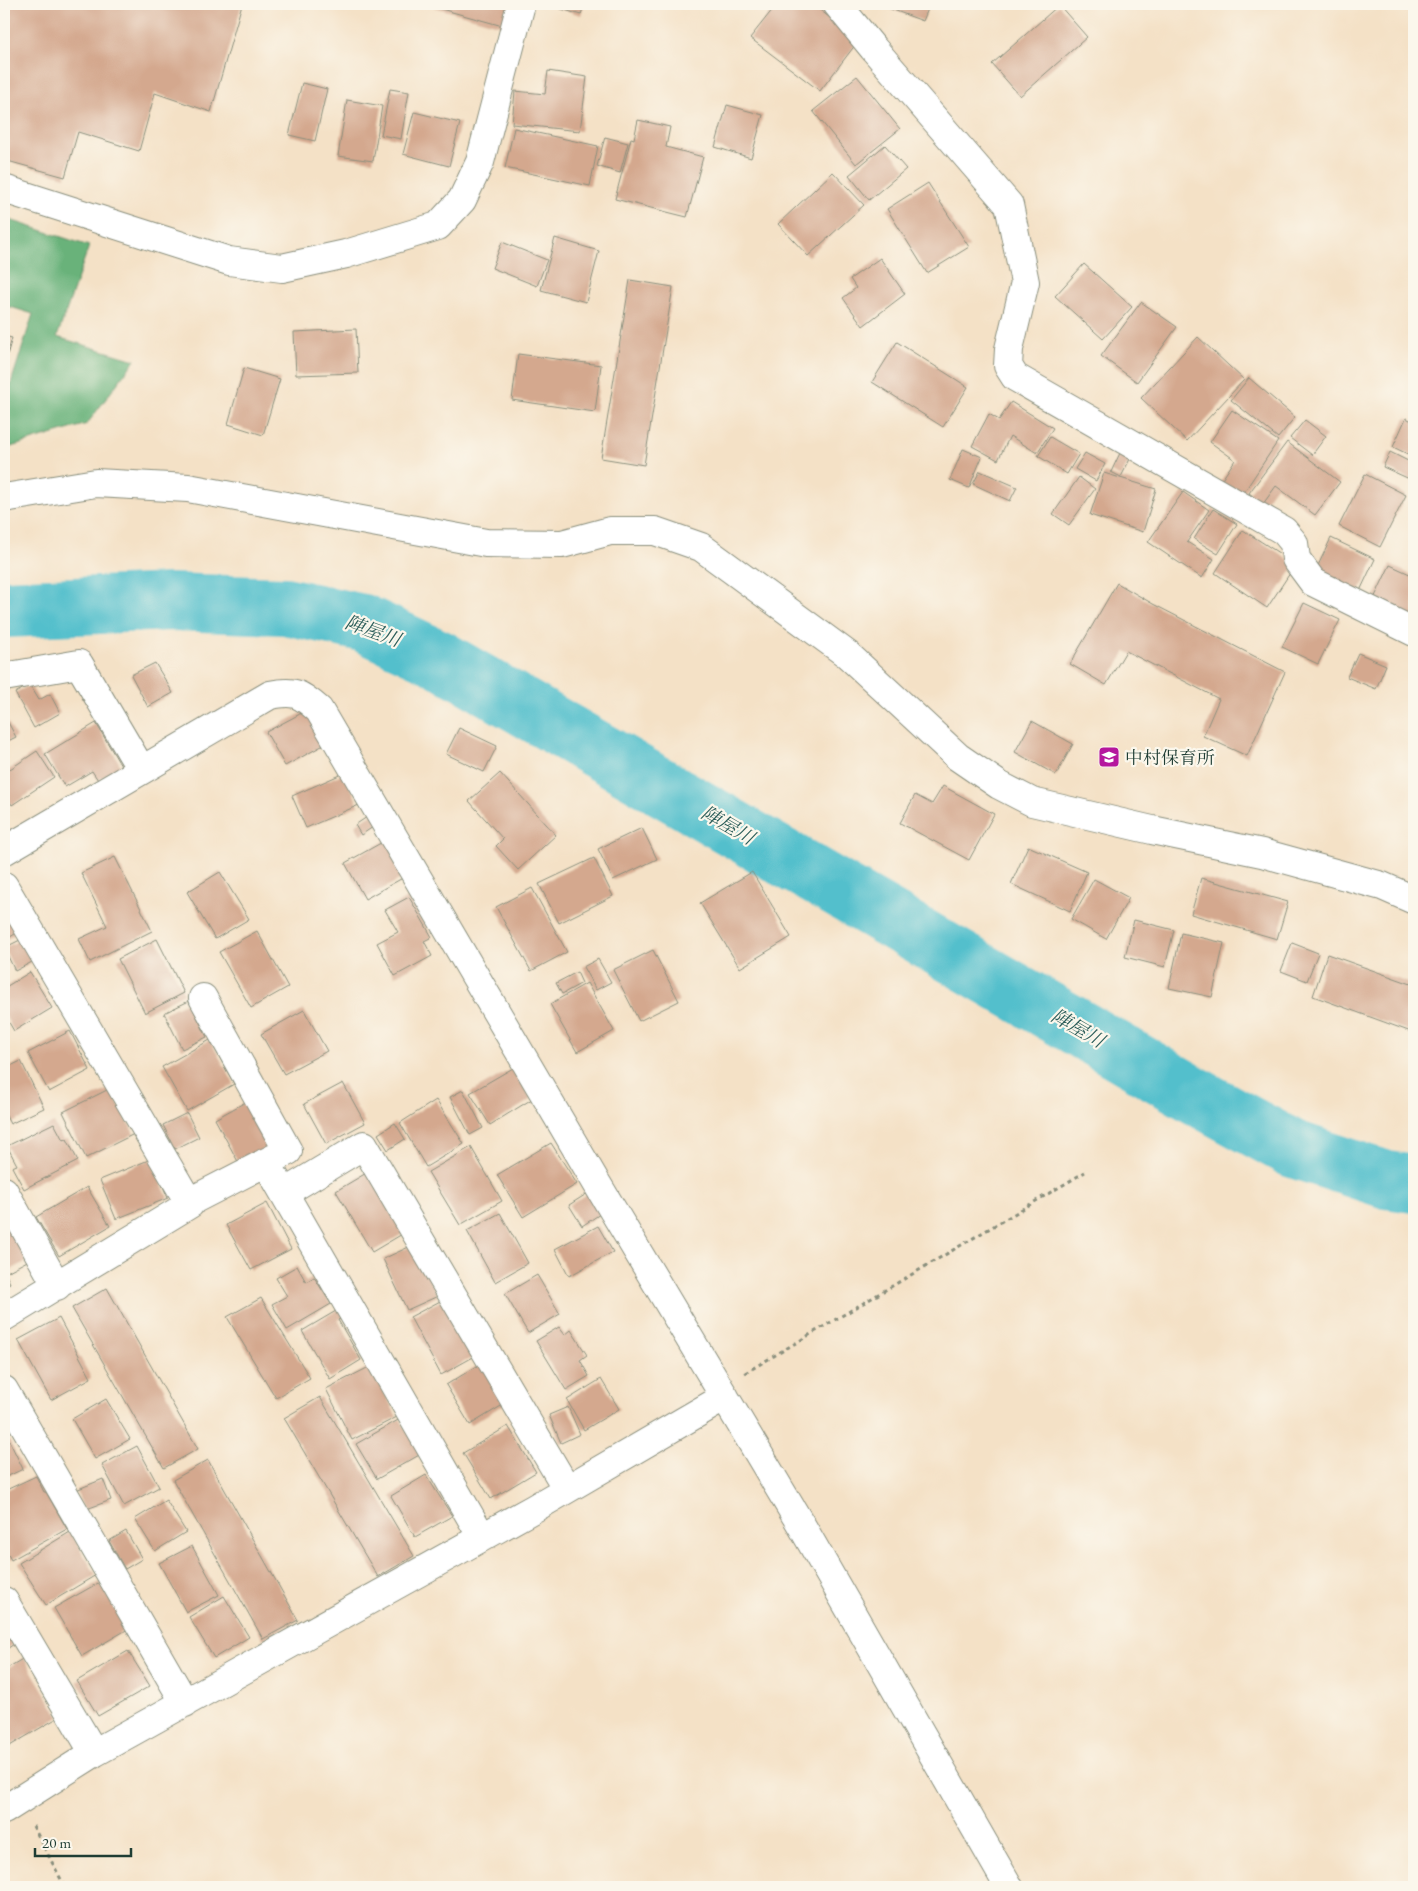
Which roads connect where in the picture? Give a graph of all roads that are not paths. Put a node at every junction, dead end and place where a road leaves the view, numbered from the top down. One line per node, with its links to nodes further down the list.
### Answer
1 (521, 4): 3 (street)
2 (837, 4): 5 (street)
3 (4, 189)
4 (4, 498): 10 (street)
5 (1414, 632)
6 (4, 677): 7 (street)
7 (141, 769): 8 (street); 19 (street)
8 (4, 850)
9 (4, 886): 15 (street)
10 (1414, 900)
11 (203, 998): 12 (street)
12 (266, 1162): 14 (street); 15 (street)
13 (4, 1191): 16 (street)
14 (284, 1193): 20 (street); 21 (street)
15 (189, 1202): 16 (street)
16 (57, 1286): 17 (street)
17 (4, 1317)
18 (4, 1390): 23 (street)
19 (725, 1397): 20 (street); 26 (street)
20 (567, 1489): 21 (street)
21 (482, 1538): 23 (street)
22 (4, 1601): 24 (street)
23 (185, 1703): 24 (street)
24 (94, 1753): 25 (street)
25 (12, 1806)
26 (1010, 1887)

